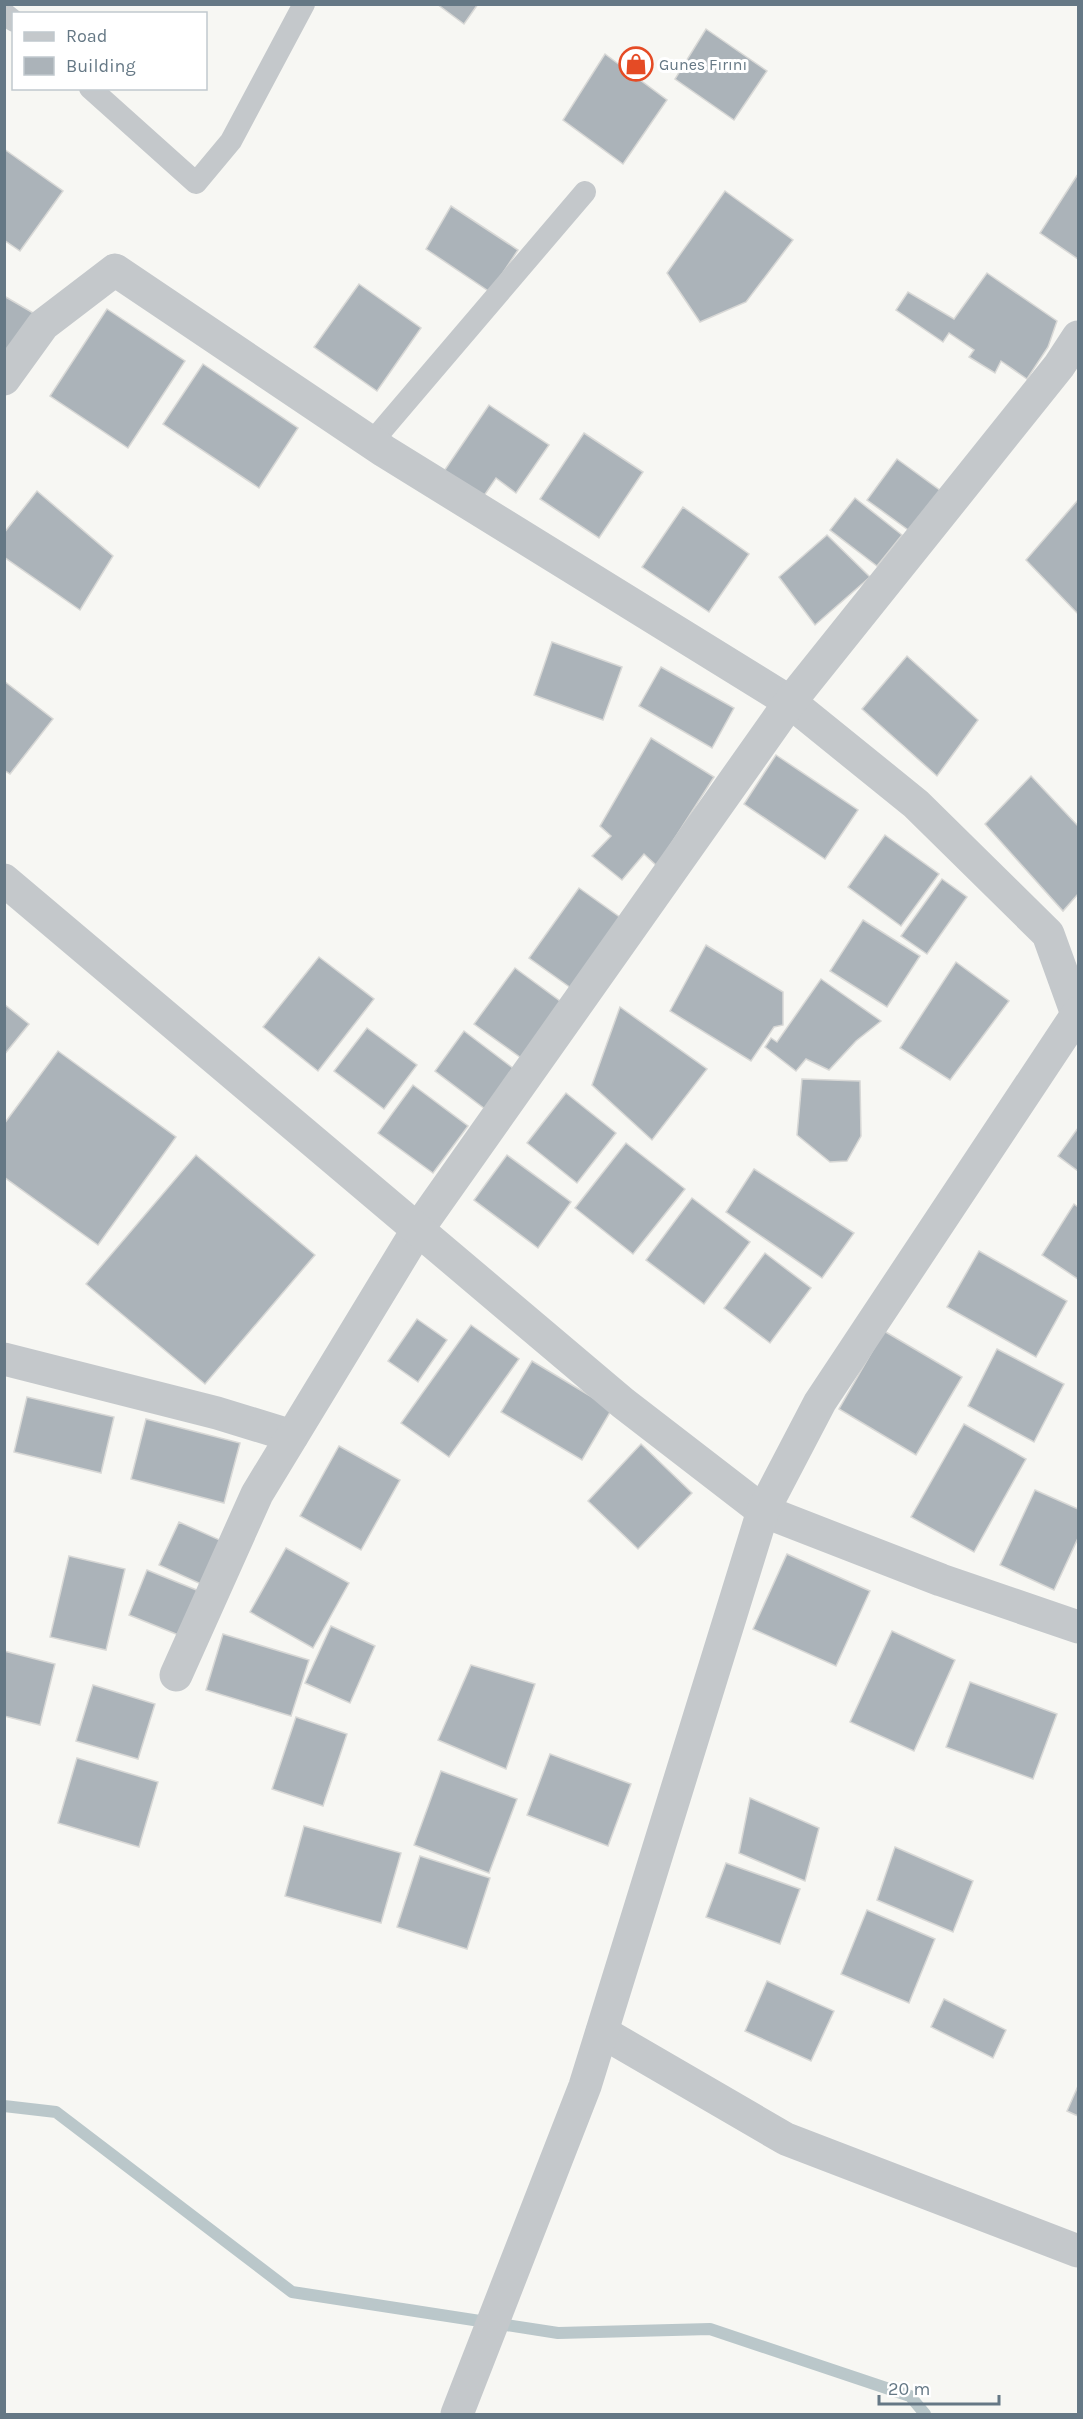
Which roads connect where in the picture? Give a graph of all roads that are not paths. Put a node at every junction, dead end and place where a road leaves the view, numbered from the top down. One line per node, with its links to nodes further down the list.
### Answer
1 (304, 4): 2 (lane)
2 (92, 90)
3 (585, 192): 6 (lane)
4 (1078, 337): 7 (street)
5 (4, 379): 6 (street)
6 (371, 442): 7 (street)
7 (790, 702): 9 (street); 10 (street)
8 (4, 880): 10 (street)
9 (1078, 1015): 13 (street)
10 (418, 1229): 12 (street); 13 (street)
11 (4, 1359): 12 (street)
12 (292, 1436): 15 (street)
13 (763, 1511): 14 (street); 16 (street)
14 (1078, 1627)
15 (176, 1675)
16 (602, 2032): 17 (street); 18 (street)
17 (1078, 2251)
18 (456, 2415)

